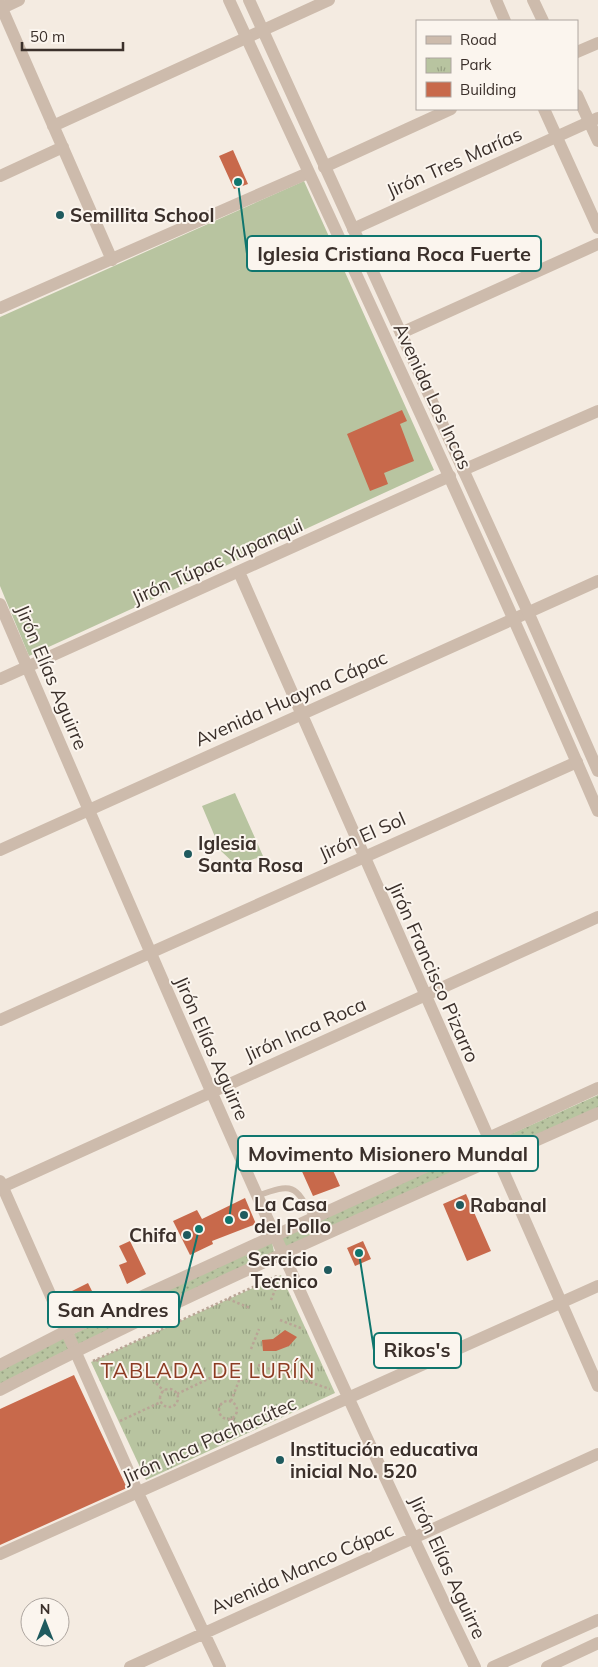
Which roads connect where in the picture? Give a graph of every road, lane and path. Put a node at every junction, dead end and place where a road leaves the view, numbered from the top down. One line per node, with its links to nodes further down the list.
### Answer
1 (19, 0): 7 (street)
2 (229, 0): 11 (street, Avenida Los Incas)
3 (249, 0): 10 (street, Avenida Los Incas)
4 (329, 0): 10 (street)
5 (496, 0): 8 (street)
6 (533, 0): 9 (street)
7 (1, 7): 18 (street)
8 (505, 20)
9 (543, 20)
10 (263, 30): 11 (street); 22 (street, Avenida Los Incas)
11 (247, 38): 18 (street); 23 (street, Avenida Los Incas)
12 (598, 43): 13 (street)
13 (578, 52)
14 (578, 96): 17 (street)
15 (449, 110): 22 (street)
16 (544, 110): 19 (street)
17 (594, 120): 19 (street, Jirón Tres Marías); 20 (street)
18 (54, 126): 21 (street)
19 (557, 136): 25 (street); 26 (street, Jirón Tres Marías)
20 (598, 141)
21 (63, 147): 24 (street); 28 (street)
22 (324, 166): 26 (street, Avenida Los Incas)
23 (308, 173): 28 (street); 33 (street, Avenida Los Incas)
24 (0, 176)
25 (598, 228)
26 (353, 229): 30 (street, Avenida Los Incas)
27 (598, 244): 30 (street)
28 (112, 260): 29 (street)
29 (0, 308)
30 (401, 333): 32 (street, Avenida Los Incas)
31 (598, 411): 32 (street)
32 (463, 470): 37 (street, Avenida Los Incas)
33 (450, 476): 34 (street, Jirón Túpac Yupanqui); 38 (street, Avenida Los Incas)
34 (239, 572): 39 (street, Jirón Túpac Yupanqui); 41 (street, Jirón Francisco Pizarro)
35 (598, 581): 37 (street, Avenida Huayna Cápac)
36 (0, 604): 39 (street, Jirón Elías Aguirre)
37 (528, 612): 38 (street, Avenida Huayna Cápac); 42 (street, Avenida Los Incas)
38 (514, 618): 41 (street, Avenida Huayna Cápac); 43 (street, Avenida Los Incas)
39 (27, 667): 40 (street, Jirón Túpac Yupanqui); 45 (street, Jirón Elías Aguirre)
40 (0, 679)
41 (301, 714): 45 (street, Avenida Huayna Cápac); 48 (street, Jirón Francisco Pizarro)
42 (595, 754): 44 (street, Avenida Los Incas)
43 (577, 762): 46 (street, Avenida Los Incas); 48 (street, Jirón El Sol)
44 (598, 771)
45 (89, 810): 47 (street, Avenida Huayna Cápac); 50 (street, Jirón Elías Aguirre)
46 (598, 811)
47 (0, 850)
48 (363, 856): 50 (street, Jirón El Sol); 51 (street, Jirón Francisco Pizarro)
49 (598, 917): 51 (street, Jirón Inca Roca)
50 (150, 953): 52 (street, Jirón El Sol); 54 (street, Jirón Elías Aguirre)
51 (425, 996): 54 (street, Jirón Inca Roca); 56 (street, Jirón Francisco Pizarro)
52 (0, 1020)
53 (598, 1088): 56 (street)
54 (211, 1093): 58 (street, Jirón Inca Roca); 59 (street, Jirón Elías Aguirre)
55 (598, 1113): 57 (street)
56 (488, 1139): 57 (street, Jirón Francisco Pizarro); 60 (street)
57 (496, 1158): 62 (street); 68 (street, Jirón Francisco Pizarro)
58 (1, 1186): 73 (street)
59 (257, 1196): 60 (lane); 61 (street, Jirón Elías Aguirre)
60 (313, 1218): 61 (street)
61 (274, 1235): 62 (street, Jirón Elías Aguirre); 73 (street)
62 (283, 1254): 75 (street); 86 (street, Jirón Elías Aguirre)
63 (282, 1274): 64 (path); 66 (path); 67 (path)
64 (286, 1282)
65 (598, 1286): 68 (street, Jirón Inca Pachacútec)
66 (227, 1299): 69 (path); 76 (path)
67 (271, 1300)
68 (561, 1303): 82 (street, Jirón Francisco Pizarro); 86 (street, Jirón Inca Pachacútec)
69 (250, 1308)
70 (280, 1320): 71 (path)
71 (305, 1323)
72 (259, 1329): 74 (path)
73 (66, 1330): 75 (street); 78 (street)
74 (251, 1349)
75 (75, 1351): 83 (street); 96 (street)
76 (96, 1360): 77 (path); 84 (path)
77 (91, 1362)
78 (0, 1365)
79 (258, 1365): 86 (path)
80 (235, 1366): 85 (path)
81 (242, 1373): 87 (path)
82 (598, 1386)
83 (0, 1390)
84 (164, 1391): 85 (path); 88 (path)
85 (177, 1394): 88 (path)
86 (349, 1398): 96 (street, Jirón Inca Pachacútec); 97 (street, Jirón Elías Aguirre)
87 (231, 1401): 90 (path); 90 (path)
88 (161, 1402): 91 (path)
89 (115, 1413): 91 (path)
90 (231, 1419): 93 (path); 94 (path)
91 (119, 1422): 92 (path)
92 (123, 1430)
93 (244, 1435)
94 (236, 1439)
95 (598, 1454): 97 (street, Avenida Manco Cápac)
96 (138, 1492): 98 (street, Jirón Inca Pachacútec); 100 (street)
97 (413, 1539): 100 (street, Avenida Manco Cápac); 104 (street, Jirón Elías Aguirre)
98 (0, 1554)
99 (598, 1620): 105 (street)
100 (205, 1633): 102 (street, Avenida Manco Cápac); 103 (street)
101 (598, 1643): 106 (street)
102 (130, 1667)
103 (220, 1667)
104 (476, 1667)
105 (493, 1667)
106 (546, 1667)

